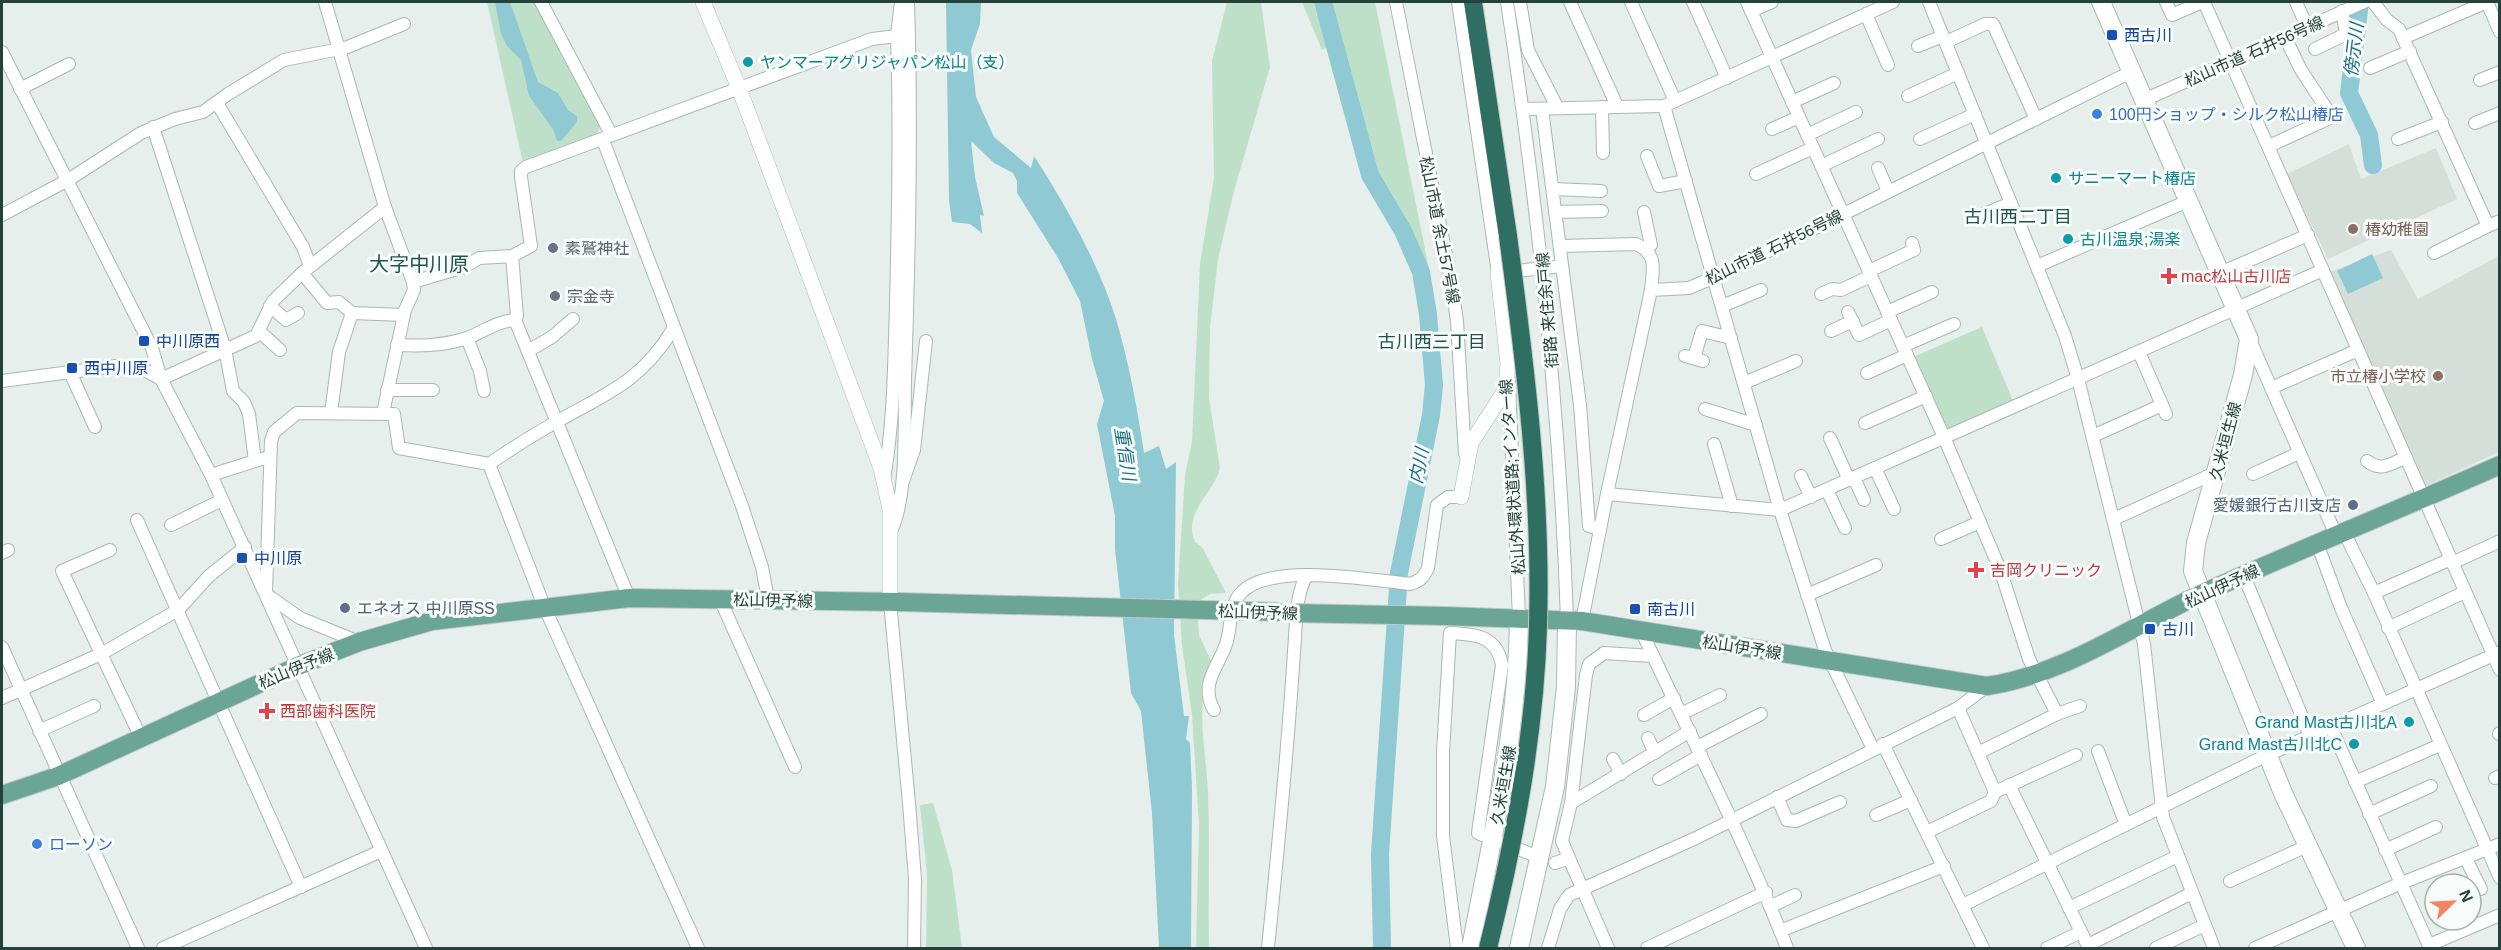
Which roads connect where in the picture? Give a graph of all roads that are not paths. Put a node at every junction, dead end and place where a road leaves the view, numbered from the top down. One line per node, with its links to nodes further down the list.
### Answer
1 (325, 2): 34 (street)
2 (541, 2): 71 (street)
3 (704, 2): 49 (street)
4 (906, 2): 29 (street); 180 (street)
5 (1396, 2): 172 (street, 松山市道 余土57号線)
6 (1458, 2): 107 (street)
7 (1473, 2): 326 (highway, 松山外環状道路;インター線, bridge)
8 (1507, 2): 60 (street, 街路 来住余戸線)
9 (1520, 2): 57 (street)
10 (1570, 2): 56 (street)
11 (1631, 2): 55 (street)
12 (1693, 2): 46 (street)
13 (1772, 2): 22 (street)
14 (1893, 2): 25 (street)
15 (1929, 2): 32 (street)
16 (2101, 2): 43 (main road)
17 (2166, 2): 18 (street)
18 (2203, 2): 39 (street)
19 (2296, 2): 27 (street)
20 (2373, 2): 31 (street)
21 (2360, 3): 24 (street, 松山市道 石井56号線)
22 (1749, 6): 38 (street)
23 (2491, 7): 28 (street); 31 (street)
24 (2342, 11): 27 (street, 松山市道 石井56号線); 35 (street)
25 (1866, 14): 38 (street); 41 (street)
26 (404, 24): 34 (street)
27 (2307, 27): 30 (street, 松山市道 石井56号線)
28 (2499, 32)
29 (897, 36): 49 (street); 179 (street)
30 (2284, 37): 39 (street, 松山市道 石井56号線); 76 (street)
31 (2403, 38): 36 (street)
32 (1945, 39): 33 (street); 45 (street); 65 (street)
33 (1918, 46)
34 (338, 49): 54 (street); 89 (street)
35 (2314, 50)
36 (2410, 51): 42 (street); 66 (street)
37 (2, 52): 50 (street)
38 (1773, 58): 46 (street); 53 (street)
39 (2231, 61): 52 (street, 松山市道 石井56号線); 76 (street)
40 (69, 64): 50 (street)
41 (1888, 65)
42 (2370, 68)
43 (2131, 72): 52 (main road); 65 (street, 松山市道 石井56号線)
44 (2499, 72): 47 (street)
45 (1958, 73): 51 (street); 63 (street)
46 (1727, 78): 55 (street)
47 (2481, 80)
48 (1834, 83): 53 (street)
49 (739, 88): 71 (street); 179 (street)
50 (20, 89): 83 (street)
51 (1908, 96)
52 (2144, 100): 87 (main road)
53 (1792, 102): 64 (street)
54 (217, 103): 68 (street); 105 (street)
55 (1669, 104): 56 (street); 84 (street)
56 (1617, 106): 58 (street)
57 (1557, 107): 58 (street); 59 (street)
58 (1602, 107): 78 (street)
59 (1542, 108): 60 (street); 85 (street)
60 (1523, 109): 104 (street, 街路 来住余戸線)
61 (1856, 112): 70 (street)
62 (2499, 113): 67 (street)
63 (1975, 114): 73 (street); 75 (street)
64 (1799, 117): 69 (street); 70 (street)
65 (2036, 119): 75 (street, 松山市道 石井56号線)
66 (2442, 122): 74 (street); 95 (street)
67 (2475, 123)
68 (153, 127): 83 (street); 134 (street)
69 (1772, 129)
70 (1807, 135): 77 (street)
71 (607, 137): 101 (street); 126 (street)
72 (1878, 138): 80 (street)
73 (1920, 139)
74 (2398, 139)
75 (1987, 143): 86 (street, 松山市道 石井56号線); 88 (street)
76 (2269, 146): 96 (street)
77 (1813, 148): 80 (street); 82 (street)
78 (1603, 153)
79 (1647, 156): 84 (street)
80 (1821, 166): 92 (street)
81 (1878, 168): 86 (street)
82 (1756, 174)
83 (68, 180): 93 (street); 145 (street)
84 (1686, 181): 110 (street)
85 (1553, 189): 90 (street); 90 (street)
86 (1888, 191): 92 (street, 松山市道 石井56号線)
87 (2188, 201): 103 (street); 108 (main road)
88 (2011, 203): 94 (street); 103 (street)
89 (385, 207): 105 (street); 111 (street)
90 (1555, 212): 98 (street)
91 (1644, 212): 99 (street)
92 (1842, 213): 109 (street); 110 (street, 松山市道 石井56号線)
93 (2, 215)
94 (1982, 215)
95 (2494, 224): 100 (street)
96 (2308, 235): 106 (street); 108 (street)
97 (1912, 243): 109 (street)
98 (1560, 246): 99 (street); 102 (street)
99 (1647, 249): 112 (street)
100 (2434, 253)
101 (512, 256): 111 (street); 124 (street)
102 (1562, 266): 104 (street); 196 (street)
103 (2037, 266): 146 (street)
104 (1543, 268): 107 (street); 220 (street, 街路 来住余戸線)
105 (306, 269): 116 (street); 120 (street)
106 (2323, 270): 118 (street); 136 (street)
107 (1498, 273): 142 (street)
108 (2220, 273): 118 (main road)
109 (1870, 274): 115 (street); 122 (street)
110 (1714, 278): 112 (street, 松山市道 石井56号線); 117 (street)
111 (413, 282): 121 (street)
112 (1651, 290): 182 (street)
113 (1761, 290): 117 (street)
114 (1932, 292): 122 (street)
115 (1821, 294)
116 (270, 306): 119 (street); 128 (street)
117 (1722, 306): 130 (street)
118 (2236, 309): 131 (main road); 139 (street)
119 (298, 313)
120 (352, 313): 121 (street); 155 (street)
121 (404, 315): 133 (street)
122 (1889, 316): 127 (street); 138 (street)
123 (573, 319): 137 (street)
124 (515, 321): 129 (street); 137 (street)
125 (1954, 324): 138 (street)
126 (674, 329): 157 (street); 215 (street)
127 (1831, 330)
128 (259, 331): 134 (street); 135 (street)
129 (467, 338): 133 (street); 152 (street)
130 (1731, 338): 140 (street); 148 (street)
131 (2249, 339): 149 (street); 174 (main road, 久米垣生線)
132 (926, 341): 180 (street)
133 (397, 345): 150 (street)
134 (225, 350): 145 (street); 168 (street)
135 (280, 350)
136 (2358, 350): 149 (street); 167 (street)
137 (528, 351): 157 (street)
138 (1905, 351): 144 (street); 153 (street)
139 (2139, 352): 146 (street); 161 (street)
140 (1694, 358)
141 (1796, 361): 148 (street)
142 (1508, 364): 172 (street); 219 (street)
143 (70, 372): 145 (street); 147 (street); 160 (street)
144 (1867, 373)
145 (162, 379): 176 (street)
146 (2078, 379): 161 (street); 162 (street)
147 (2, 381)
148 (1744, 383): 159 (street)
149 (2271, 388): 165 (street)
150 (387, 390): 151 (street); 156 (street)
151 (433, 390)
152 (484, 391)
153 (1926, 396): 158 (street); 162 (street)
154 (1705, 409): 159 (street)
155 (331, 413): 156 (street); 166 (street)
156 (383, 413): 170 (street)
157 (558, 421): 170 (street); 213 (street)
158 (1864, 423)
159 (1756, 425): 190 (street)
160 (95, 428)
161 (2093, 436): 191 (street)
162 (1944, 437): 173 (street); 193 (street)
163 (1830, 438): 178 (street)
164 (1714, 444): 188 (street)
165 (2299, 453): 175 (street); 198 (street)
166 (269, 457): 168 (street); 210 (street)
167 (2406, 458): 169 (street); 185 (street)
168 (255, 461): 176 (street)
169 (2367, 461)
170 (489, 464): 217 (street)
171 (2499, 465): 185 (main road, 松山伊予線)
172 (1465, 467): 183 (street, 松山市道 余土57号線)
173 (1875, 468): 178 (street); 189 (street)
174 (2217, 472): 191 (street); 211 (main road, 久米垣生線)
175 (2253, 474)
176 (211, 475): 186 (street)
177 (1801, 476): 184 (street)
178 (1852, 479): 181 (street); 187 (street)
179 (884, 480): 197 (street)
180 (900, 484): 197 (street)
181 (1827, 490): 184 (street); 195 (street)
182 (1606, 494): 188 (street); 196 (street)
183 (1461, 497): 206 (street)
184 (1811, 497): 190 (street)
185 (2424, 498): 198 (main road, 松山伊予線); 204 (street)
186 (222, 500): 194 (street); 202 (street)
187 (1864, 500)
188 (1732, 507): 190 (street)
189 (1894, 509)
190 (1780, 510): 212 (street)
191 (2114, 519): 221 (street)
192 (137, 520): 218 (street)
193 (1980, 522): 199 (street); 232 (street)
194 (171, 525)
195 (1845, 528)
196 (1600, 529): 220 (street)
197 (890, 533): 216 (street)
198 (2340, 533): 201 (main road, 松山伊予線); 209 (street)
199 (1941, 539)
200 (2499, 541): 204 (street)
201 (2317, 543): 207 (main road, 松山伊予線); 240 (street)
202 (244, 548): 210 (street); 218 (street)
203 (111, 550): 226 (street)
204 (2452, 561): 208 (street); 209 (street)
205 (1876, 565): 212 (street)
206 (1308, 575): 244 (street); 324 (street)
207 (2244, 576): 211 (main road, 松山伊予線); 252 (street)
208 (2465, 592): 222 (street); 227 (street)
209 (2374, 593): 222 (street)
210 (266, 594): 224 (street); 230 (street)
211 (2201, 594): 221 (main road, 松山伊予線); 262 (main road, 久米垣生線)
212 (1808, 595): 229 (street)
213 (629, 598): 214 (main road, 松山伊予線); 217 (main road, 松山伊予線)
214 (720, 599): 215 (main road, 松山伊予線); 264 (street)
215 (768, 599): 216 (main road, 松山伊予線)
216 (894, 602): 219 (main road, 松山伊予線, bridge); 323 (street)
217 (544, 606): 224 (main road, 松山伊予線); 322 (street)
218 (177, 610): 226 (street); 239 (street)
219 (1519, 618): 220 (main road, 松山伊予線); 316 (main road, 久米垣生線)
220 (1575, 621): 223 (main road, 松山伊予線); 328 (main road)
221 (2140, 626): 232 (main road, 松山伊予線); 277 (street)
222 (2388, 628): 235 (street)
223 (1641, 630): 228 (street); 229 (main road, 松山伊予線)
224 (358, 642): 230 (main road, 松山伊予線)
225 (2, 647): 234 (street)
226 (101, 654): 234 (street); 253 (street)
227 (2496, 654): 231 (street); 235 (street)
228 (1653, 656): 238 (street); 275 (street)
229 (1828, 660): 233 (main road, 松山伊予線); 256 (street)
230 (298, 666): 239 (main road, 松山伊予線); 288 (street)
231 (2499, 670)
232 (2037, 672): 233 (main road, 松山伊予線); 247 (street)
233 (1987, 686): 243 (street)
234 (20, 689): 237 (street); 250 (street)
235 (2415, 690): 240 (street); 255 (street)
236 (1720, 695): 245 (street)
237 (2, 698)
238 (1674, 698): 245 (street); 248 (street)
239 (218, 703): 253 (main road, 松山伊予線); 302 (street)
240 (2383, 704): 249 (street)
241 (94, 705): 250 (street)
242 (2080, 706): 247 (street)
243 (1958, 708): 256 (street); 260 (street)
244 (1214, 710)
245 (1681, 714): 251 (street)
246 (1761, 714): 257 (street)
247 (2057, 714): 260 (street)
248 (1644, 715)
249 (2331, 727): 252 (street); 268 (street)
250 (39, 731): 266 (street)
251 (1690, 731): 257 (street); 259 (street)
252 (2310, 736): 262 (street)
253 (141, 738): 266 (main road, 松山伊予線)
254 (1647, 738): 259 (street)
255 (2440, 745): 268 (street); 290 (street)
256 (1878, 747): 273 (street); 274 (street)
257 (1699, 751): 267 (street); 280 (street)
258 (2098, 751): 281 (street)
259 (1655, 753): 265 (street)
260 (1978, 753): 271 (street)
261 (2076, 755): 269 (street)
262 (2267, 755): 277 (street); 287 (main road, 久米垣生線)
263 (1613, 759): 265 (street)
264 (795, 767)
265 (1622, 774): 275 (street)
266 (58, 776): 272 (main road, 松山伊予線); 320 (street)
267 (1659, 779)
268 (2355, 782): 278 (street)
269 (2009, 785): 271 (street); 296 (street)
270 (2431, 786): 278 (street)
271 (1995, 792): 283 (street)
272 (2, 795)
273 (1777, 797): 276 (street); 280 (street)
274 (1911, 800): 279 (street); 283 (street)
275 (1571, 802): 293 (street)
276 (1840, 802)
277 (2161, 807): 281 (street); 292 (street)
278 (2369, 814): 289 (street)
279 (1876, 815)
280 (1732, 819): 303 (street); 304 (street)
281 (2126, 825): 296 (street)
282 (2436, 827): 289 (street)
283 (1927, 832): 297 (street)
284 (1482, 835): 307 (street)
285 (1501, 842): 291 (street)
286 (2499, 844): 290 (street)
287 (2307, 846): 300 (street); 311 (main road, 久米垣生線)
288 (381, 850): 302 (street); 321 (street)
289 (2385, 850): 301 (street)
290 (2487, 850): 294 (street); 299 (street)
291 (1531, 854)
292 (2178, 856): 305 (street); 310 (street)
293 (1569, 858): 295 (street); 303 (street)
294 (2466, 859): 298 (street); 301 (street)
295 (1555, 863)
296 (2048, 864): 308 (street); 310 (street)
297 (1944, 866): 308 (street); 314 (street)
298 (2472, 872)
299 (2499, 878)
300 (2230, 881)
301 (2399, 884): 311 (street); 319 (street)
302 (301, 887): 317 (street)
303 (1581, 888): 329 (street); 330 (street)
304 (1766, 892): 309 (street); 331 (street)
305 (2192, 893): 313 (street); 318 (street)
306 (1795, 896): 309 (street)
307 (1450, 903): 316 (street); 325 (street)
308 (1963, 905): 333 (street)
309 (1771, 906): 314 (street)
310 (2069, 908): 315 (street)
311 (2339, 912): 337 (street); 338 (main road, 久米垣生線)
312 (2499, 915): 319 (street)
313 (2205, 925): 335 (street); 336 (street)
314 (1780, 931): 332 (street)
315 (2081, 932): 318 (street); 334 (street)
316 (1472, 941): 327 (street)
317 (171, 947)
318 (2089, 947)
319 (2429, 947)
320 (138, 948)
321 (426, 948)
322 (698, 948)
323 (915, 948)
324 (1268, 948)
325 (1457, 948)
326 (1488, 948)
327 (1498, 948)
328 (1519, 948)
329 (1548, 948)
330 (1608, 948)
331 (1647, 948)
332 (1786, 948)
333 (1983, 948)
334 (2047, 948)
335 (2156, 948)
336 (2214, 948)
337 (2255, 948)
338 (2356, 948)

